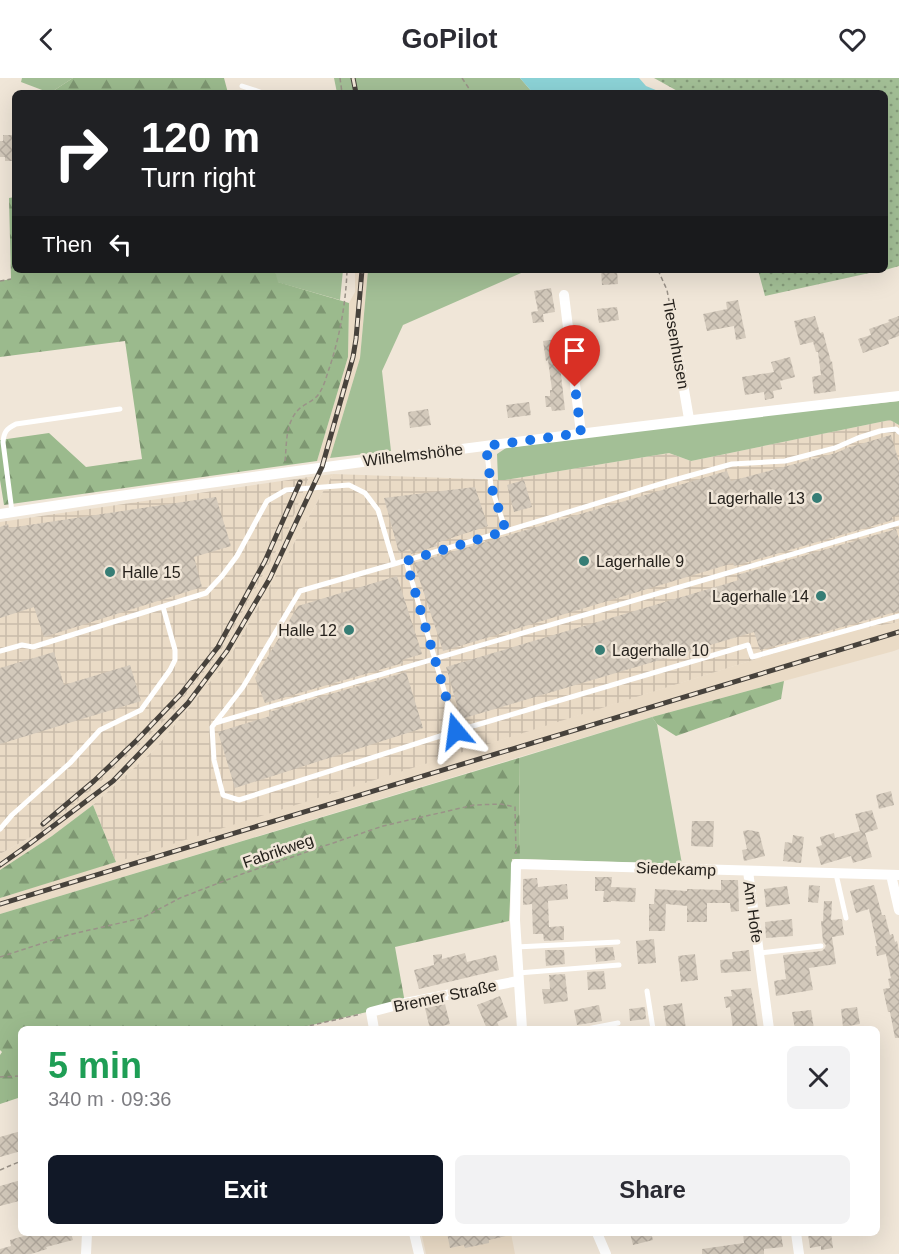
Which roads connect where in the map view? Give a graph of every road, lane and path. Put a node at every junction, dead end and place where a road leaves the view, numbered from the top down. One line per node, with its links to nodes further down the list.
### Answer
1 (242, 86): 2 (lane)
2 (254, 90)
3 (347, 273): 15 (path)
4 (659, 273): 8 (path, Tiesenhusen)
5 (11, 279): 6 (path)
6 (0, 281)
7 (564, 295): 13 (street)
8 (676, 343): 11 (street, Tiesenhusen)
9 (899, 396): 11 (street, Wilhelmshöhe)
10 (120, 409): 16 (lane)
11 (689, 420): 13 (street, Wilhelmshöhe)
12 (899, 432): 19 (lane)
13 (581, 433): 14 (street, Wilhelmshöhe)
14 (486, 446): 15 (street, Wilhelmshöhe); 19 (lane)
15 (284, 472): 16 (street, Wilhelmshöhe)
16 (12, 512): 17 (street, Wilhelmshöhe)
17 (0, 514)
18 (899, 523): 25 (lane)
19 (506, 531): 20 (lane)
20 (406, 561): 21 (lane); 25 (lane)
21 (394, 564): 22 (lane); 26 (lane)
22 (163, 607): 24 (lane); 28 (lane)
23 (899, 616): 27 (lane)
24 (0, 651)
25 (435, 658): 26 (lane); 27 (lane)
26 (215, 723): 27 (lane)
27 (456, 731)
28 (0, 829)
29 (516, 864): 30 (street, Siedekamp); 37 (street); 39 (path, Fabrikweg)
30 (748, 871): 31 (street, Siedekamp); 38 (street, Am Hofe)
31 (836, 874): 32 (street, Siedekamp); 34 (lane)
32 (895, 875): 33 (street)
33 (899, 910)
34 (846, 918)
35 (618, 942): 37 (lane)
36 (821, 946): 38 (lane, Am Hofe)
37 (516, 947): 41 (street)
38 (759, 953): 50 (street, Am Hofe)
39 (0, 957)
40 (619, 965): 41 (lane)
41 (518, 977): 43 (street, Bremer Straße); 47 (street)
42 (647, 991): 49 (lane)
43 (371, 1012): 45 (path); 46 (street)
44 (618, 1023): 48 (lane)
45 (308, 1026)
46 (373, 1026)
47 (522, 1026)
48 (602, 1026)
49 (653, 1026)
50 (769, 1026)
51 (18, 1076): 52 (path)
52 (0, 1077)
53 (18, 1162): 54 (path)
54 (0, 1170)
55 (87, 1236): 59 (street)
56 (415, 1236): 60 (street)
57 (598, 1236): 61 (street)
58 (796, 1236): 62 (street)
59 (86, 1254)
60 (419, 1254)
61 (606, 1254)
62 (799, 1254)

